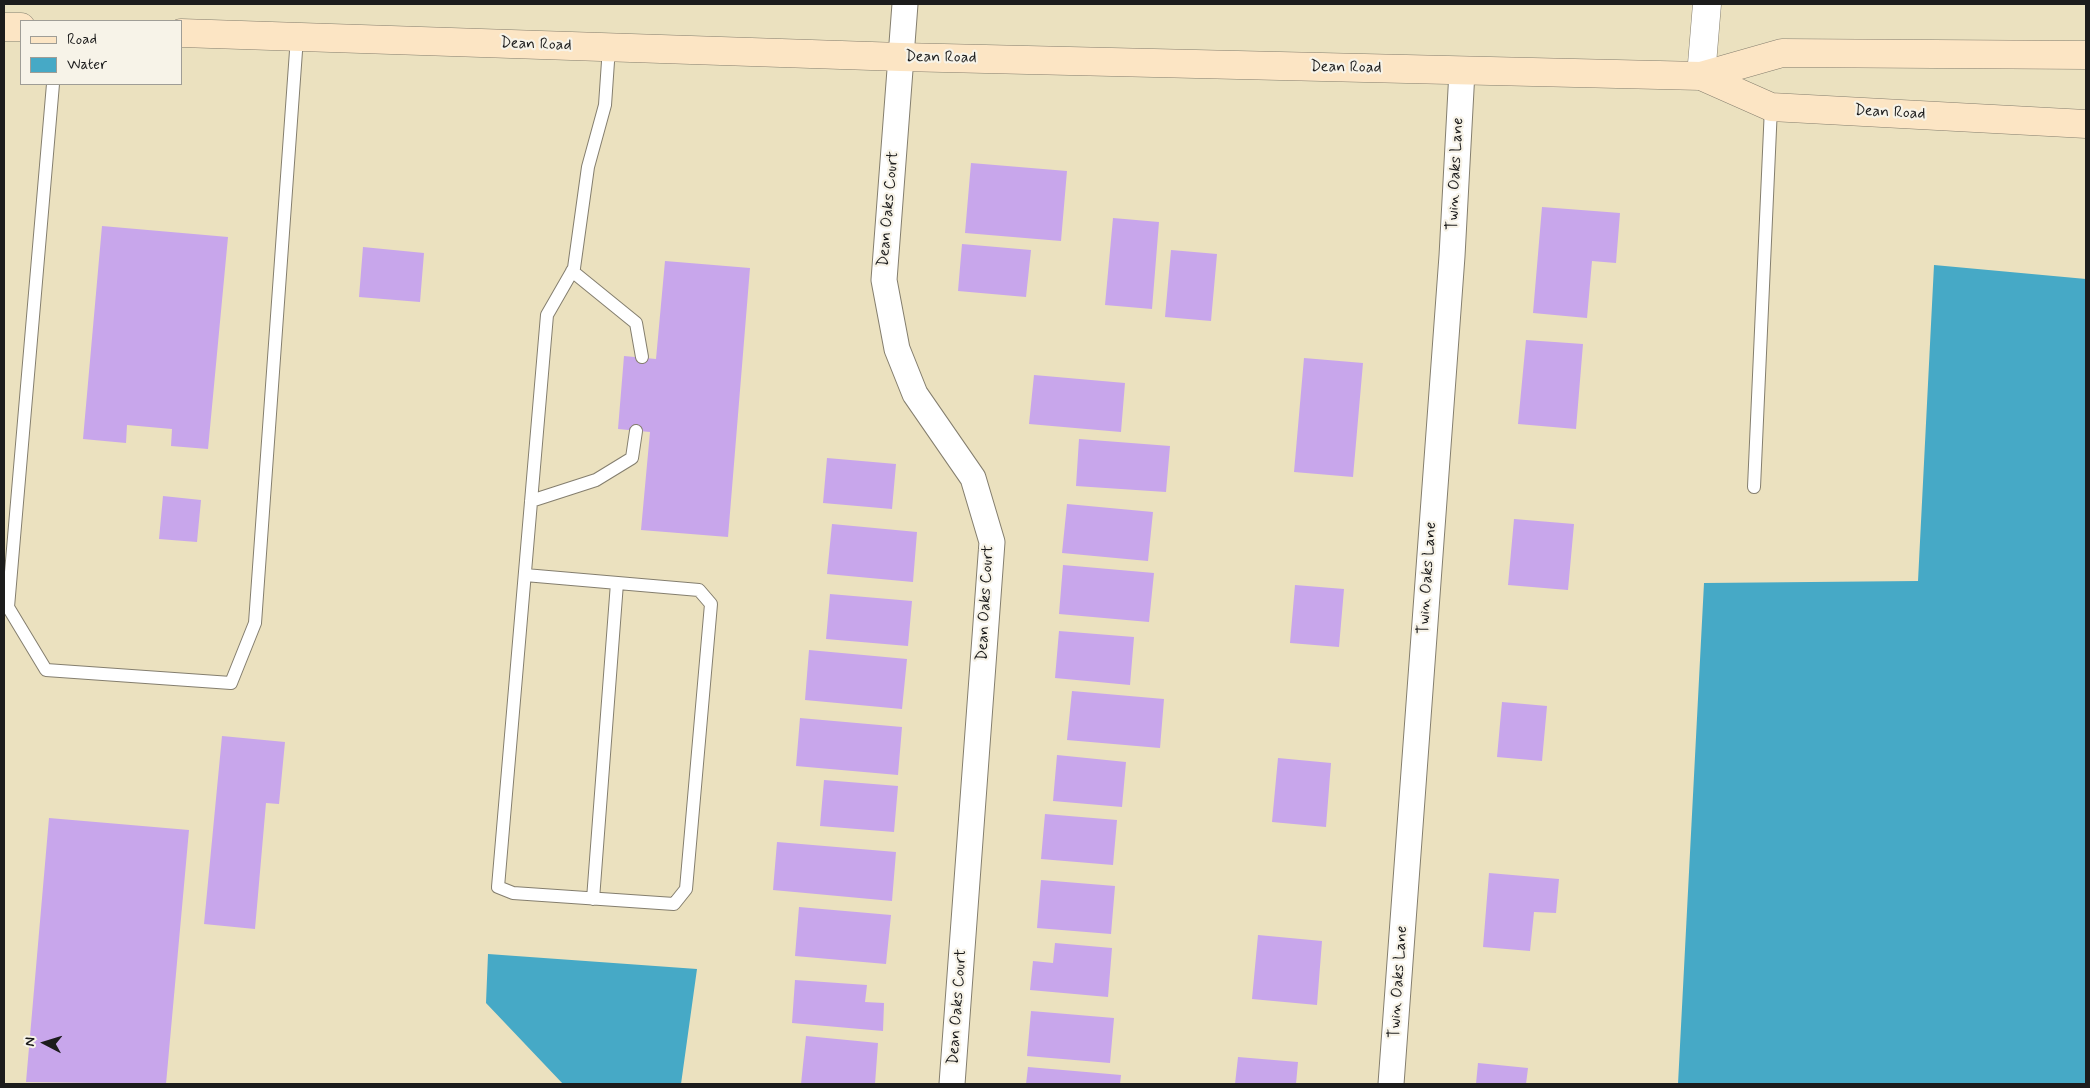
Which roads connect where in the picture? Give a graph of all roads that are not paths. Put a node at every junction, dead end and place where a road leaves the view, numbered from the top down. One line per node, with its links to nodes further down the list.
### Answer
1 (905, 4): 9 (street, Dean Oaks Court)
2 (1707, 4): 11 (street)
3 (4, 27): 4 (main road)
4 (20, 27)
5 (182, 33): 6 (main road, Dean Road)
6 (296, 37): 7 (main road, Dean Road); 12 (lane)
7 (609, 47): 9 (main road, Dean Road); 15 (lane)
8 (2086, 55): 11 (main road, Dean Road)
9 (901, 57): 10 (main road, Dean Road); 23 (street, Dean Oaks Court)
10 (1462, 71): 11 (main road, Dean Road); 24 (street, Twin Oaks Lane)
11 (1701, 76): 13 (main road, Dean Road)
12 (53, 85)
13 (1771, 108): 14 (main road, Dean Road); 18 (lane)
14 (2086, 124)
15 (572, 271): 16 (lane); 19 (lane)
16 (642, 357)
17 (636, 430): 19 (lane)
18 (1754, 487)
19 (531, 501): 20 (lane)
20 (525, 575): 21 (lane); 22 (lane)
21 (617, 583): 22 (lane); 22 (lane)
22 (593, 899)
23 (952, 1084)
24 (1391, 1084)

